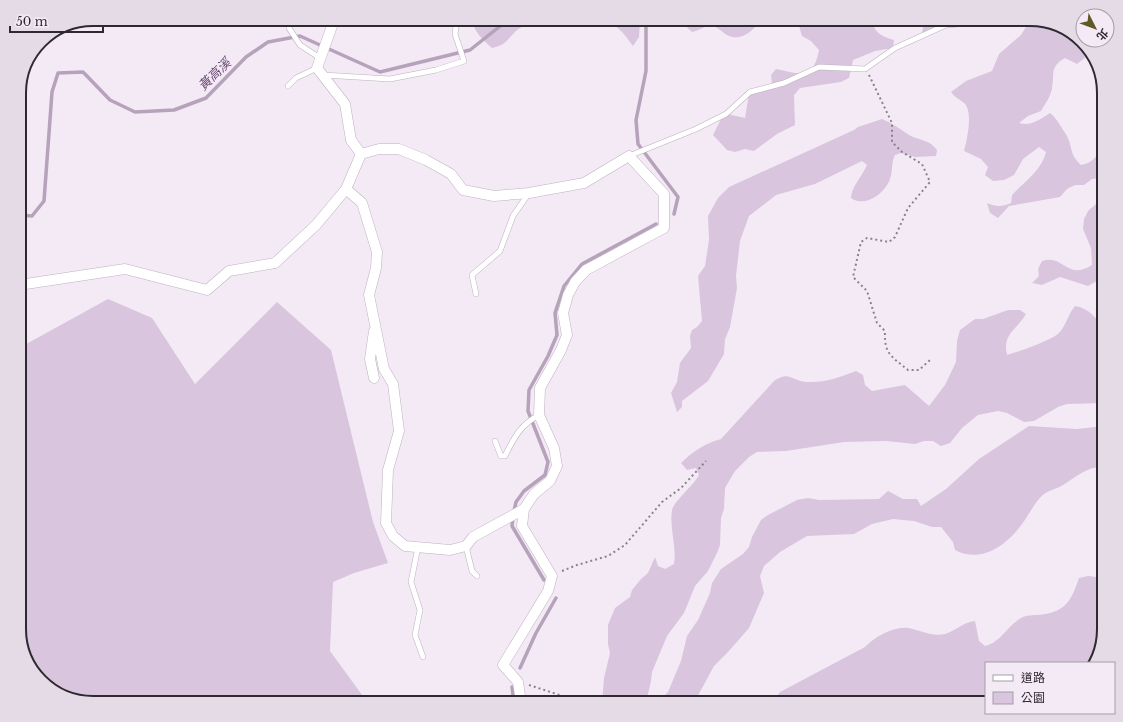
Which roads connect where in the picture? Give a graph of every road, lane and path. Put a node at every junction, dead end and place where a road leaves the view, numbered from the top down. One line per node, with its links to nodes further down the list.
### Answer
1 (332, 26): 5 (street)
2 (456, 26): 7 (lane)
3 (944, 26): 6 (lane)
4 (289, 28): 5 (lane)
5 (320, 58): 7 (street)
6 (866, 69): 10 (lane); 16 (path)
7 (319, 72): 8 (lane); 9 (street)
8 (288, 86)
9 (361, 154): 11 (street); 12 (street)
10 (629, 156): 12 (street); 18 (street)
11 (346, 189): 13 (street); 15 (street)
12 (529, 194): 14 (lane)
13 (26, 284)
14 (476, 294)
15 (375, 322): 17 (street); 23 (street)
16 (930, 360)
17 (374, 378)
18 (539, 415): 19 (lane); 21 (street)
19 (495, 442)
20 (706, 461): 25 (path)
21 (524, 509): 22 (street); 25 (street)
22 (466, 546): 23 (street); 24 (lane)
23 (418, 547): 26 (lane)
24 (477, 576)
25 (552, 576): 27 (street)
26 (423, 657)
27 (518, 682): 28 (street); 29 (path)
28 (519, 696)
29 (562, 696)

